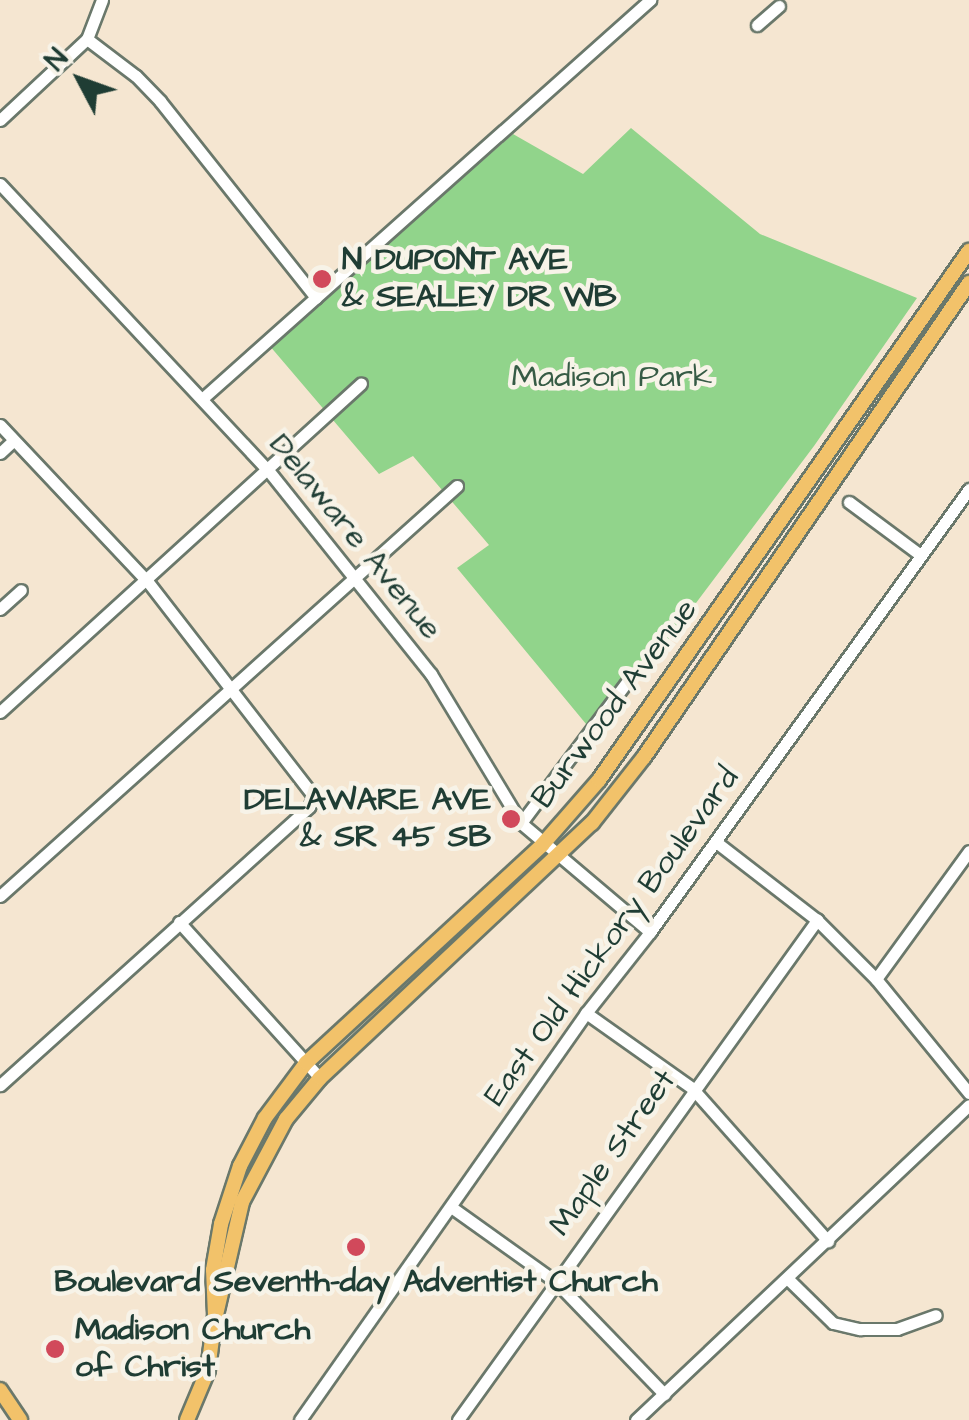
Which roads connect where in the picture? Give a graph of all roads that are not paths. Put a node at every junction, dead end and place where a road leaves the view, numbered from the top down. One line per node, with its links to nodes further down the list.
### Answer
1 (102, 0): 5 (street)
2 (650, 0): 10 (street)
3 (779, 6): 4 (street)
4 (757, 26)
5 (86, 40): 6 (street); 10 (street)
6 (0, 120)
7 (0, 184): 12 (street, Delaware Avenue)
8 (969, 252): 30 (main road, Burwood Avenue)
9 (969, 283): 32 (main road, Burwood Avenue)
10 (316, 298): 12 (street)
11 (361, 384): 16 (street)
12 (203, 398): 16 (street, Delaware Avenue)
13 (0, 425): 14 (street)
14 (13, 440): 15 (street); 22 (street)
15 (0, 452)
16 (268, 470): 21 (street, Delaware Avenue); 22 (street)
17 (457, 486): 21 (street)
18 (969, 488): 20 (street, East Old Hickory Boulevard)
19 (849, 502): 20 (street)
20 (920, 554): 29 (street, East Old Hickory Boulevard)
21 (355, 579): 26 (street); 28 (street, Delaware Avenue)
22 (148, 582): 26 (street); 27 (street)
23 (21, 590): 24 (street)
24 (0, 609)
25 (626, 684): 28 (street, Burwood Avenue)
26 (230, 689): 33 (street); 35 (street)
27 (0, 712)
28 (521, 823): 30 (street, Delaware Avenue)
29 (716, 842): 34 (street); 36 (street, East Old Hickory Boulevard)
30 (542, 844): 32 (street, Delaware Avenue); 39 (main road, Burwood Avenue)
31 (969, 852): 37 (street)
32 (558, 858): 36 (street, Delaware Avenue); 40 (main road, Burwood Avenue)
33 (0, 896)
34 (817, 920): 37 (street); 42 (street, Maple Street)
35 (180, 922): 39 (street); 41 (street)
36 (650, 932): 38 (street, East Old Hickory Boulevard)
37 (876, 979): 43 (street)
38 (586, 1013): 42 (street); 45 (street, East Old Hickory Boulevard)
39 (306, 1063): 40 (street); 49 (main road, Burwood Avenue)
40 (320, 1078): 49 (main road, Burwood Avenue)
41 (0, 1085)
42 (692, 1088): 46 (street); 48 (street, Maple Street)
43 (969, 1093)
44 (969, 1105): 46 (street)
45 (451, 1207): 48 (street); 55 (street, East Old Hickory Boulevard)
46 (828, 1241): 47 (street)
47 (788, 1279): 50 (street); 52 (street)
48 (556, 1282): 52 (street); 56 (street, Maple Street)
49 (215, 1315): 54 (main road, Burwood Avenue)
50 (936, 1315)
51 (0, 1390): 53 (main road)
52 (664, 1394): 57 (street)
53 (20, 1420)
54 (187, 1420)
55 (300, 1420)
56 (458, 1420)
57 (636, 1420)

